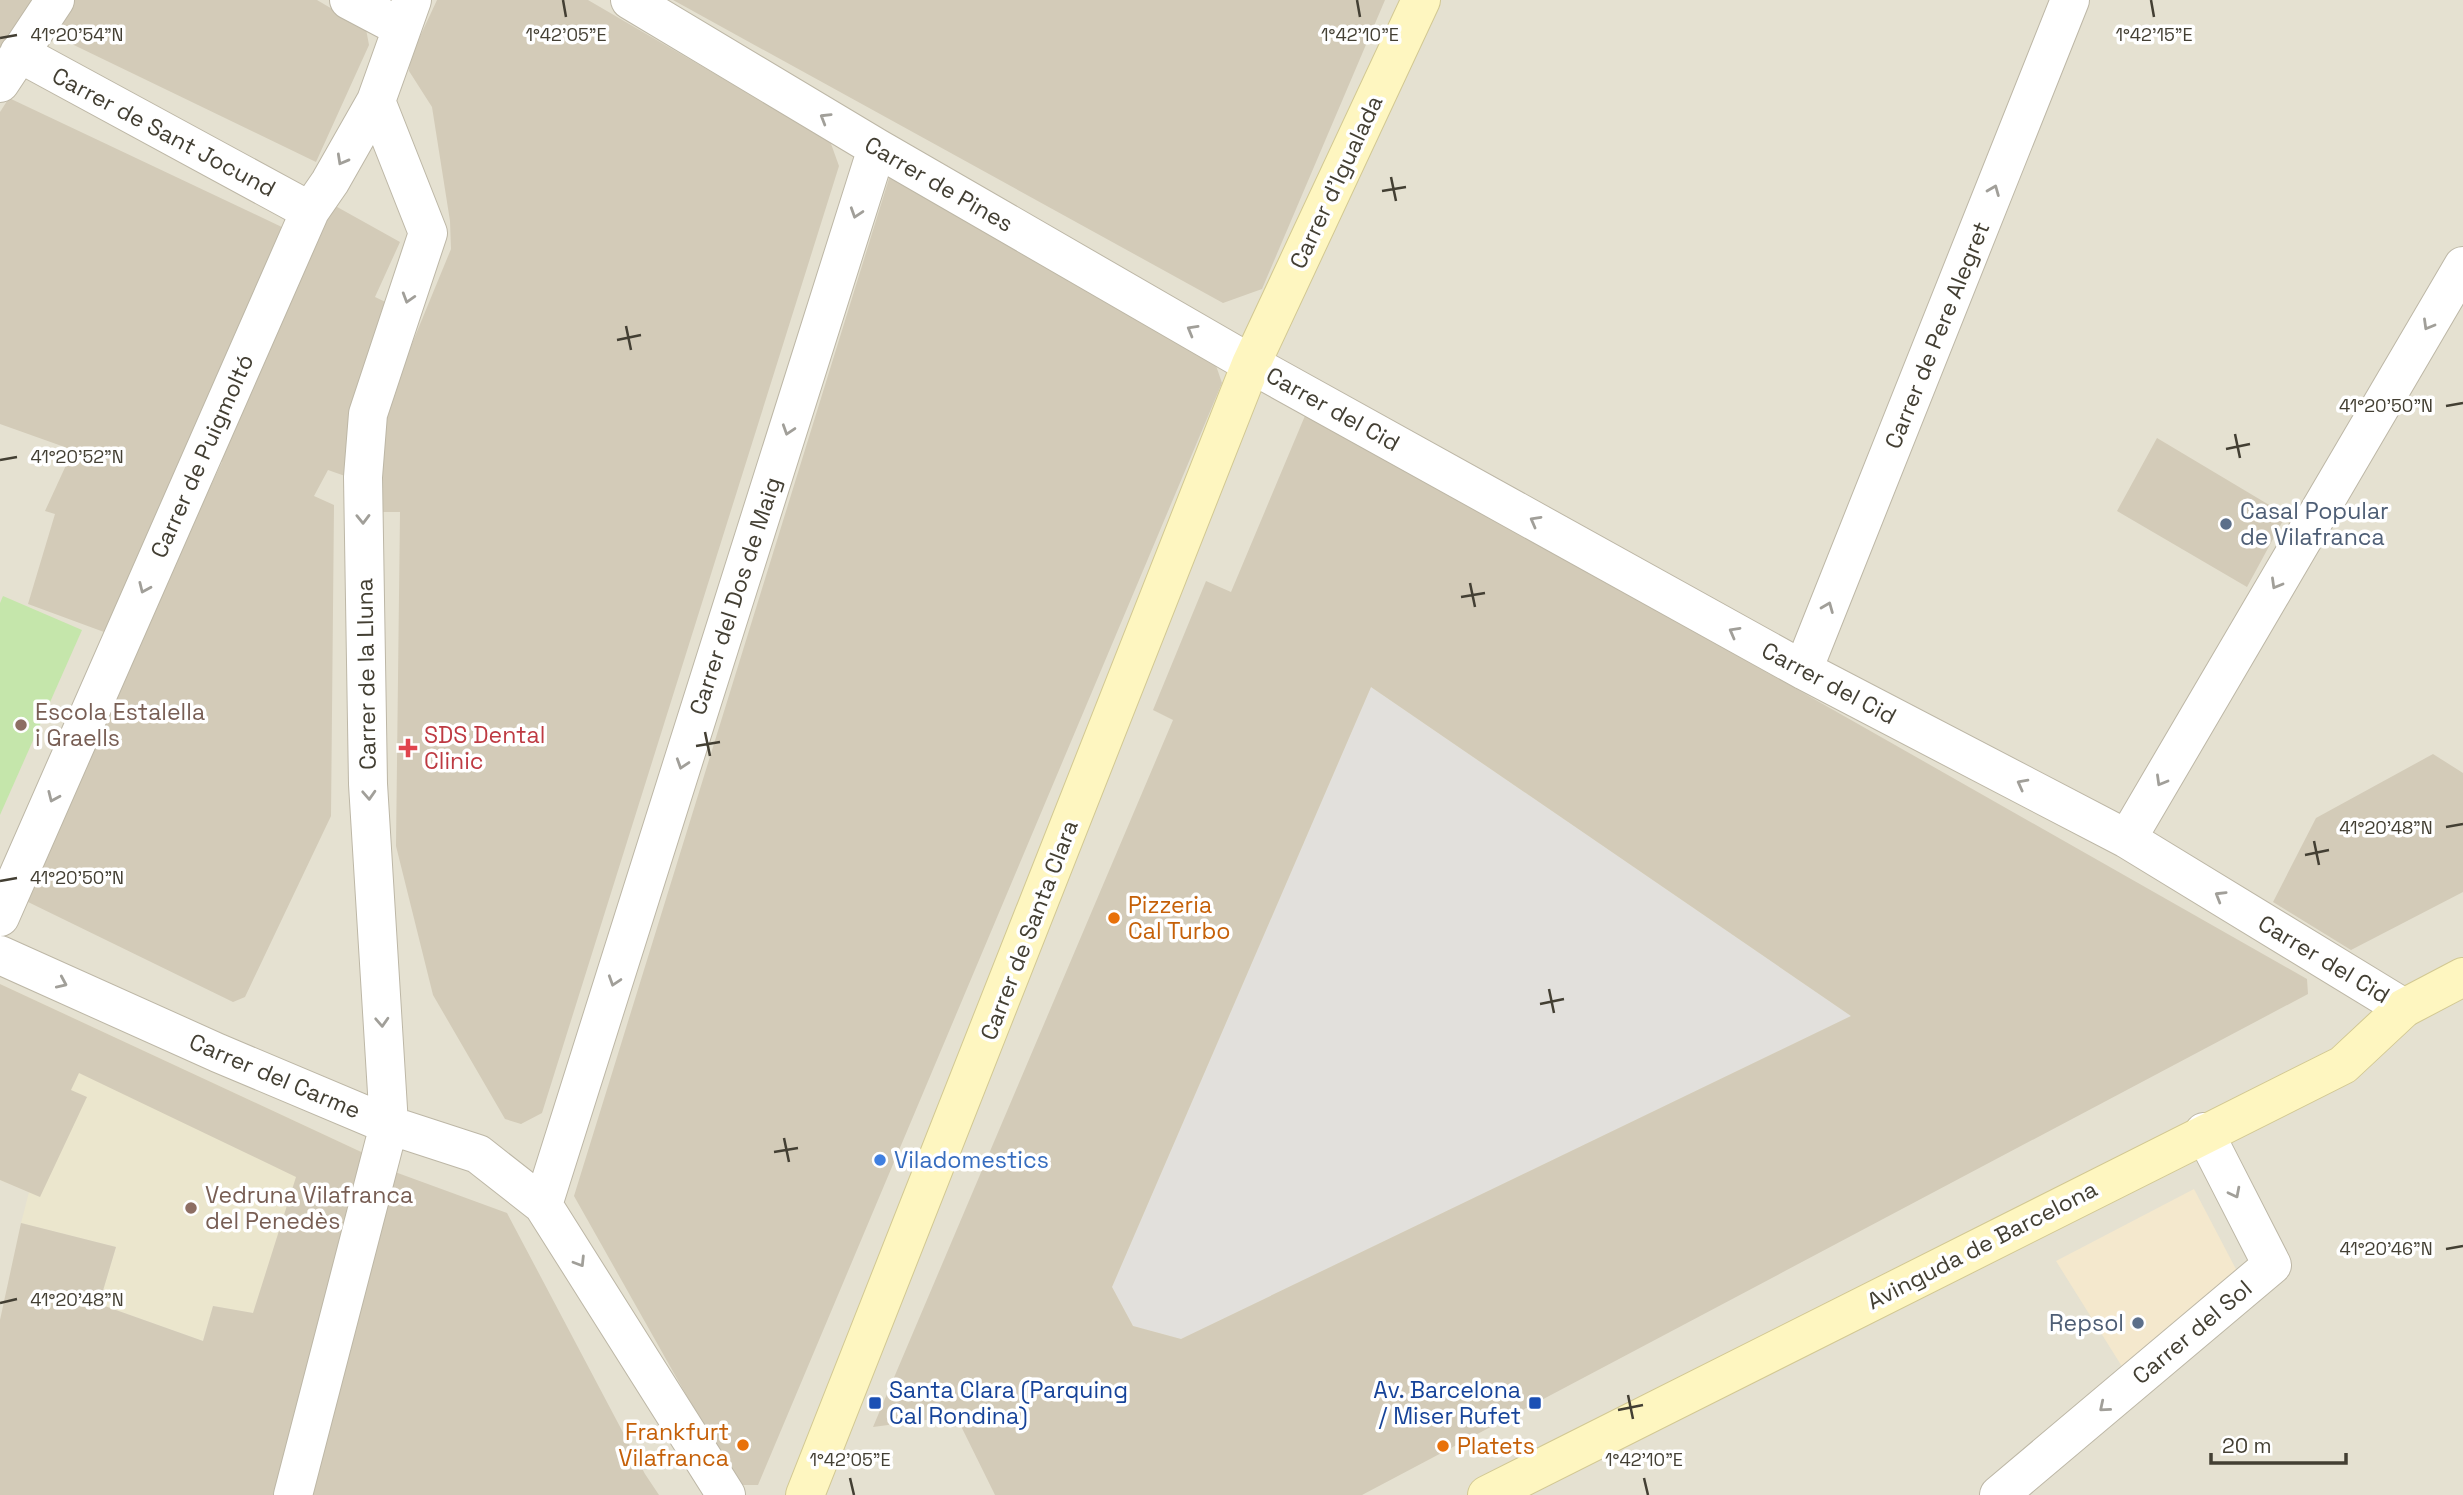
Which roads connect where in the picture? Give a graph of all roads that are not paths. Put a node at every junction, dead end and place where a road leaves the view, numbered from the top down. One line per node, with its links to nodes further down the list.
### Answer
1 (55, 0): 7 (street)
2 (349, 0): 6 (street)
3 (630, 0): 9 (street, Carrer de Pines, one-way to 3)
4 (1421, 0): 12 (street, Carrer d'Igualada)
5 (2070, 0): 13 (street, Carrer de Pere Alegret, one-way to 5)
6 (407, 14): 8 (street, Carrer de Puigmoltó)
7 (9, 68): 10 (street, Carrer de Sant Jocund)
8 (376, 101): 10 (street, Carrer de Puigmoltó, one-way to 10); 19 (street, Carrer de la Lluna, one-way to 19)
9 (877, 148): 12 (street, Carrer de Pines, one-way to 9); 21 (street, Carrer del Dos de Maig, one-way to 21)
10 (310, 211): 15 (street, Carrer de Puigmoltó, one-way to 15)
11 (2463, 266): 14 (street, one-way to 14)
12 (1251, 364): 13 (street, Carrer del Cid, one-way to 12); 25 (street, Carrer de Santa Clara)
13 (1803, 670): 14 (street, Carrer del Cid, one-way to 13)
14 (2127, 839): 18 (street, Carrer del Cid, one-way to 14)
15 (0, 917)
16 (0, 955): 19 (street, Carrer del Carme, one-way to 19)
17 (2463, 977): 18 (street, Avinguda de Barcelona)
18 (2404, 1008): 20 (street, Avinguda de Barcelona)
19 (389, 1125): 21 (street, Carrer del Carme); 23 (street, Carrer de la Lluna)
20 (2204, 1132): 22 (street, Avinguda de Barcelona); 26 (street, Carrer del Sol, one-way to 26)
21 (543, 1205): 24 (street, Carrer del Carme, one-way to 24)
22 (1493, 1494)
23 (293, 1495)
24 (726, 1495)
25 (804, 1495)
26 (1999, 1495)

